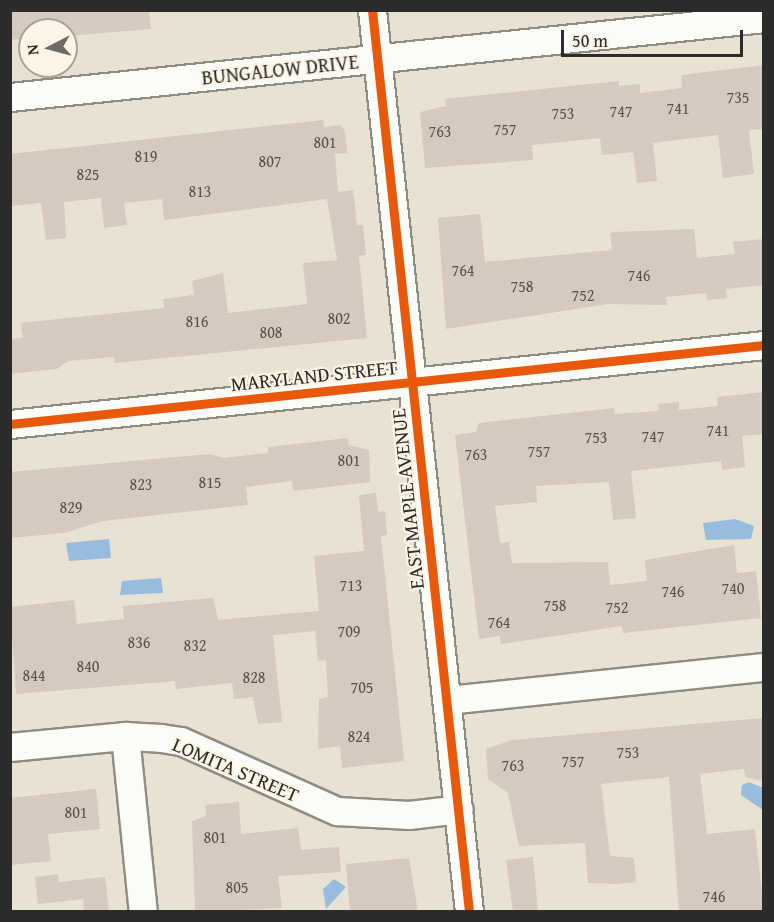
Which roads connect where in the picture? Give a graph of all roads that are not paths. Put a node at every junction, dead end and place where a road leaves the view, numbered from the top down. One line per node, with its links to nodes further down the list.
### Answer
1 (372, 10): 3 (street, EAST MAPLE AVENUE)
2 (764, 18): 3 (street, BUNGALOW DRIVE)
3 (377, 58): 4 (street, BUNGALOW DRIVE); 6 (street, EAST MAPLE AVENUE)
4 (10, 97)
5 (764, 345): 6 (street, MARYLAND STREET)
6 (412, 383): 7 (street, MARYLAND STREET); 9 (street, EAST MAPLE AVENUE)
7 (10, 424)
8 (764, 667): 9 (street)
9 (448, 700): 12 (street, EAST MAPLE AVENUE)
10 (125, 736): 11 (street, LOMITA STREET); 12 (street, LOMITA STREET); 13 (street)
11 (10, 747)
12 (459, 809): 14 (street, EAST MAPLE AVENUE)
13 (144, 912)
14 (469, 912)

